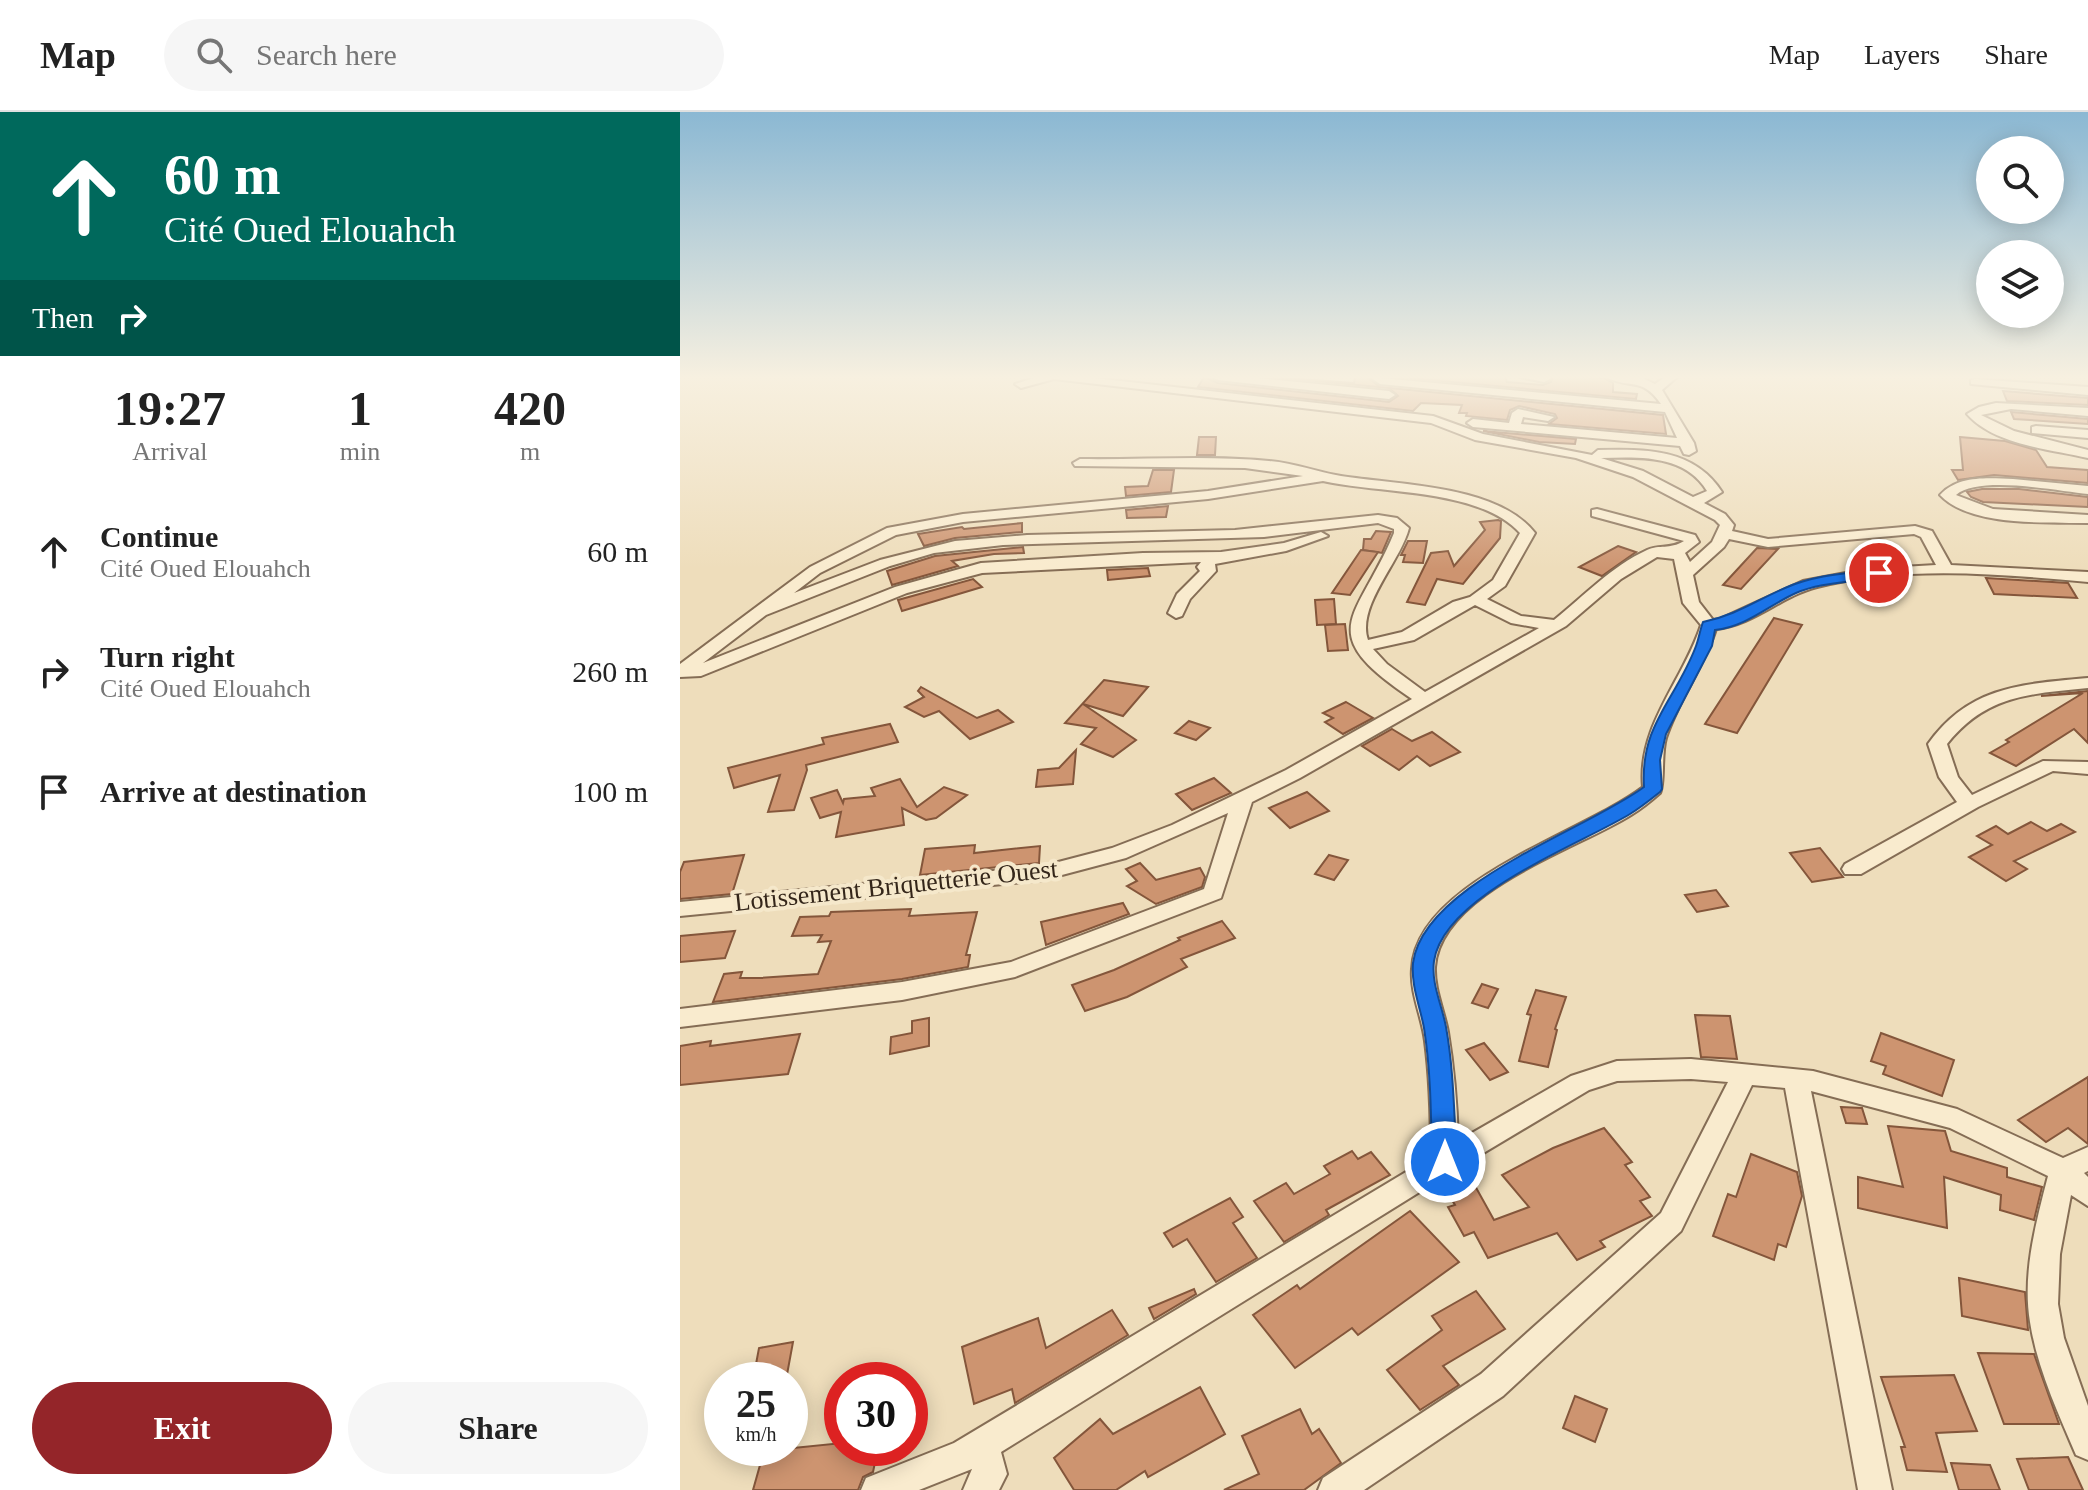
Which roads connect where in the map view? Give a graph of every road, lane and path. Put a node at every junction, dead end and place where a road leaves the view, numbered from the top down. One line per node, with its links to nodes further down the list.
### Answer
1 (1503, 441): 6 (street)
2 (1670, 441): 4 (street)
3 (2043, 441): 5 (street)
4 (1688, 443): 7 (street)
5 (2088, 454)
6 (1578, 455): 7 (street); 9 (street)
7 (1673, 459): 9 (street); 12 (street)
8 (1080, 463): 10 (street)
9 (1643, 476): 12 (street)
10 (1321, 477): 22 (street); 23 (street)
11 (2088, 490): 14 (street)
12 (1693, 503): 16 (street)
13 (1597, 513): 17 (street)
14 (2086, 523)
15 (1342, 525): 18 (street); 23 (street); 27 (street)
16 (1726, 534): 19 (street); 20 (street)
17 (1674, 553): 20 (street); 25 (street, Lotissement Briquetterie Ouest)
18 (1221, 557): 24 (street); 28 (street)
19 (1945, 568): 21 (street); 26 (street)
20 (1685, 574): 26 (street)
21 (2088, 577)
22 (1476, 600): 25 (street); 27 (street)
23 (766, 610): 28 (street)
24 (1176, 613)
25 (1556, 625): 30 (street, Lotissement Briquetterie Ouest)
26 (1709, 625): 39 (street)
27 (1361, 647): 30 (street)
28 (680, 673)
29 (2088, 683): 33 (street)
30 (1424, 699): 32 (street, Lotissement Briquetterie Ouest)
31 (2088, 768): 33 (street)
32 (1243, 798): 35 (street, Lotissement Briquetterie Ouest); 36 (street)
33 (1971, 803): 34 (street)
34 (1853, 869)
35 (680, 909)
36 (680, 1018)
37 (1745, 1074): 38 (street); 39 (street); 46 (street)
38 (1796, 1079): 40 (street); 47 (street)
39 (1445, 1162): 42 (street)
40 (2076, 1165): 41 (street); 43 (street)
41 (2088, 1194)
42 (982, 1444): 44 (street); 45 (street)
43 (2088, 1444)
44 (878, 1490)
45 (980, 1490)
46 (1335, 1490)
47 (1875, 1490)

